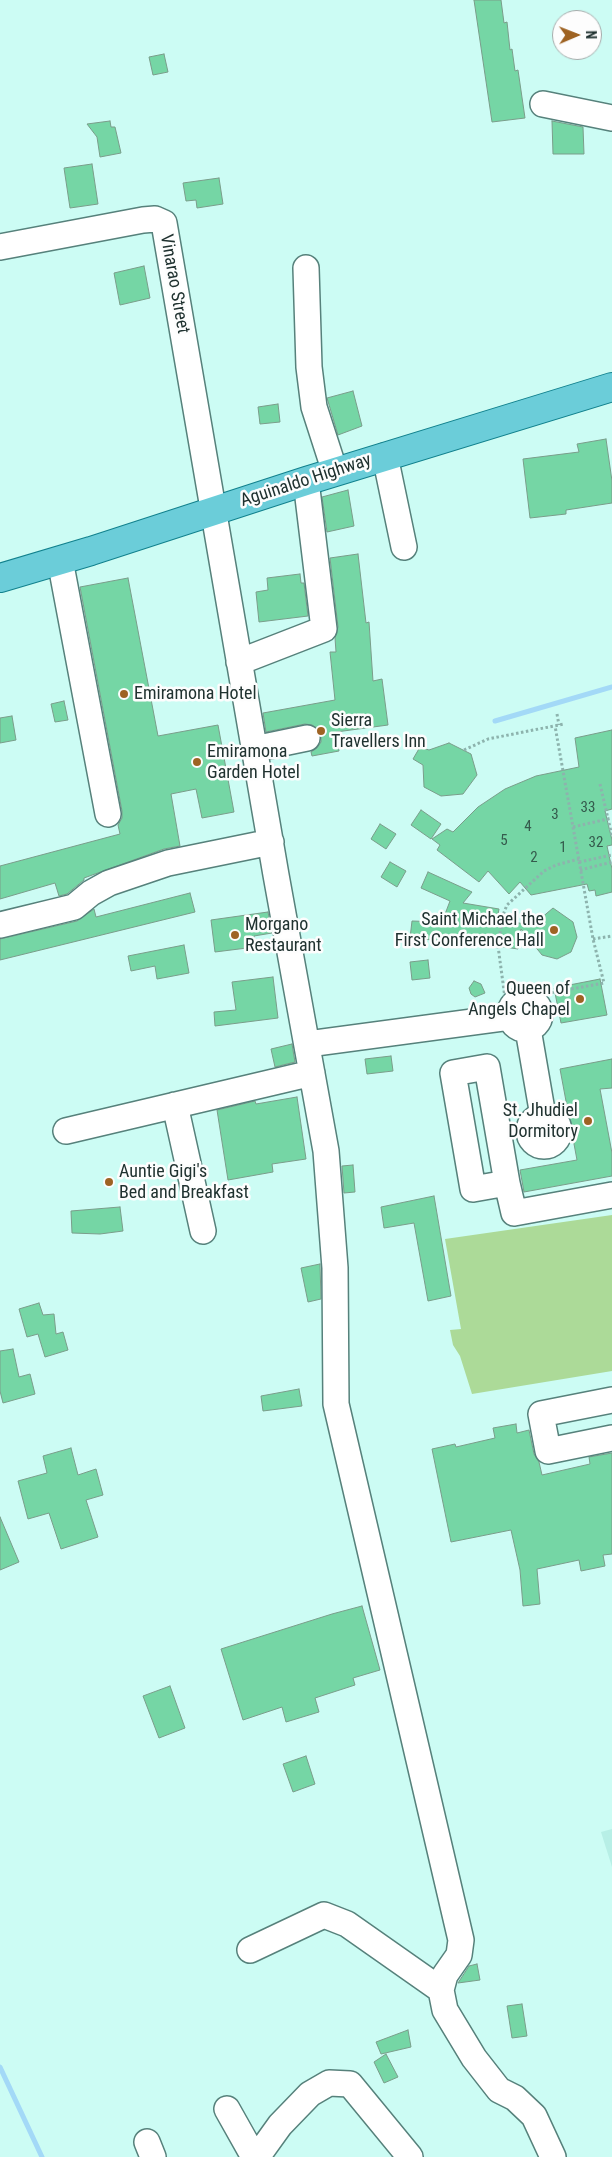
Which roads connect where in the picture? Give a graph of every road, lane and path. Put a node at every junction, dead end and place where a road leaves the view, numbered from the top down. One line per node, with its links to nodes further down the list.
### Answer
1 (543, 104): 2 (street)
2 (612, 118)
3 (0, 247): 9 (street, Vinarao Street)
4 (306, 268): 7 (street)
5 (612, 387): 6 (main road, Aguinaldo Highway)
6 (385, 456): 7 (main road, Aguinaldo Highway); 10 (street)
7 (334, 472): 8 (main road, Aguinaldo Highway)
8 (306, 481): 9 (main road, Aguinaldo Highway); 13 (street)
9 (213, 511): 11 (main road, Aguinaldo Highway); 13 (street)
10 (404, 547)
11 (60, 560): 12 (main road, Aguinaldo Highway); 21 (street)
12 (0, 578)
13 (240, 662): 18 (street)
14 (557, 714): 16 (path)
15 (564, 724): 16 (path)
16 (557, 725): 19 (path); 23 (path)
17 (307, 738): 18 (street)
18 (254, 749): 25 (street)
19 (464, 750)
20 (600, 784): 22 (path)
21 (108, 814)
22 (610, 819): 23 (path); 24 (path)
23 (573, 827): 27 (path)
24 (612, 836)
25 (271, 842): 30 (street); 34 (street)
26 (612, 855): 27 (path)
27 (579, 860): 29 (path); 33 (path)
28 (612, 862): 29 (path)
29 (580, 870): 32 (path)
30 (0, 925)
31 (612, 936): 32 (path)
32 (593, 939): 33 (path)
33 (521, 1018): 34 (street); 38 (street)
34 (308, 1044): 35 (street)
35 (312, 1072): 36 (street); 45 (street)
36 (175, 1105): 37 (street); 41 (street)
37 (66, 1131)
38 (500, 1140): 39 (street); 39 (street)
39 (507, 1183): 40 (street)
40 (612, 1195)
41 (203, 1231)
42 (612, 1400): 43 (street)
43 (612, 1438)
44 (250, 1950): 45 (street)
45 (441, 1990): 49 (street)
46 (228, 2109): 47 (street)
47 (256, 2157): 48 (street)
48 (410, 2157)
49 (553, 2157)

